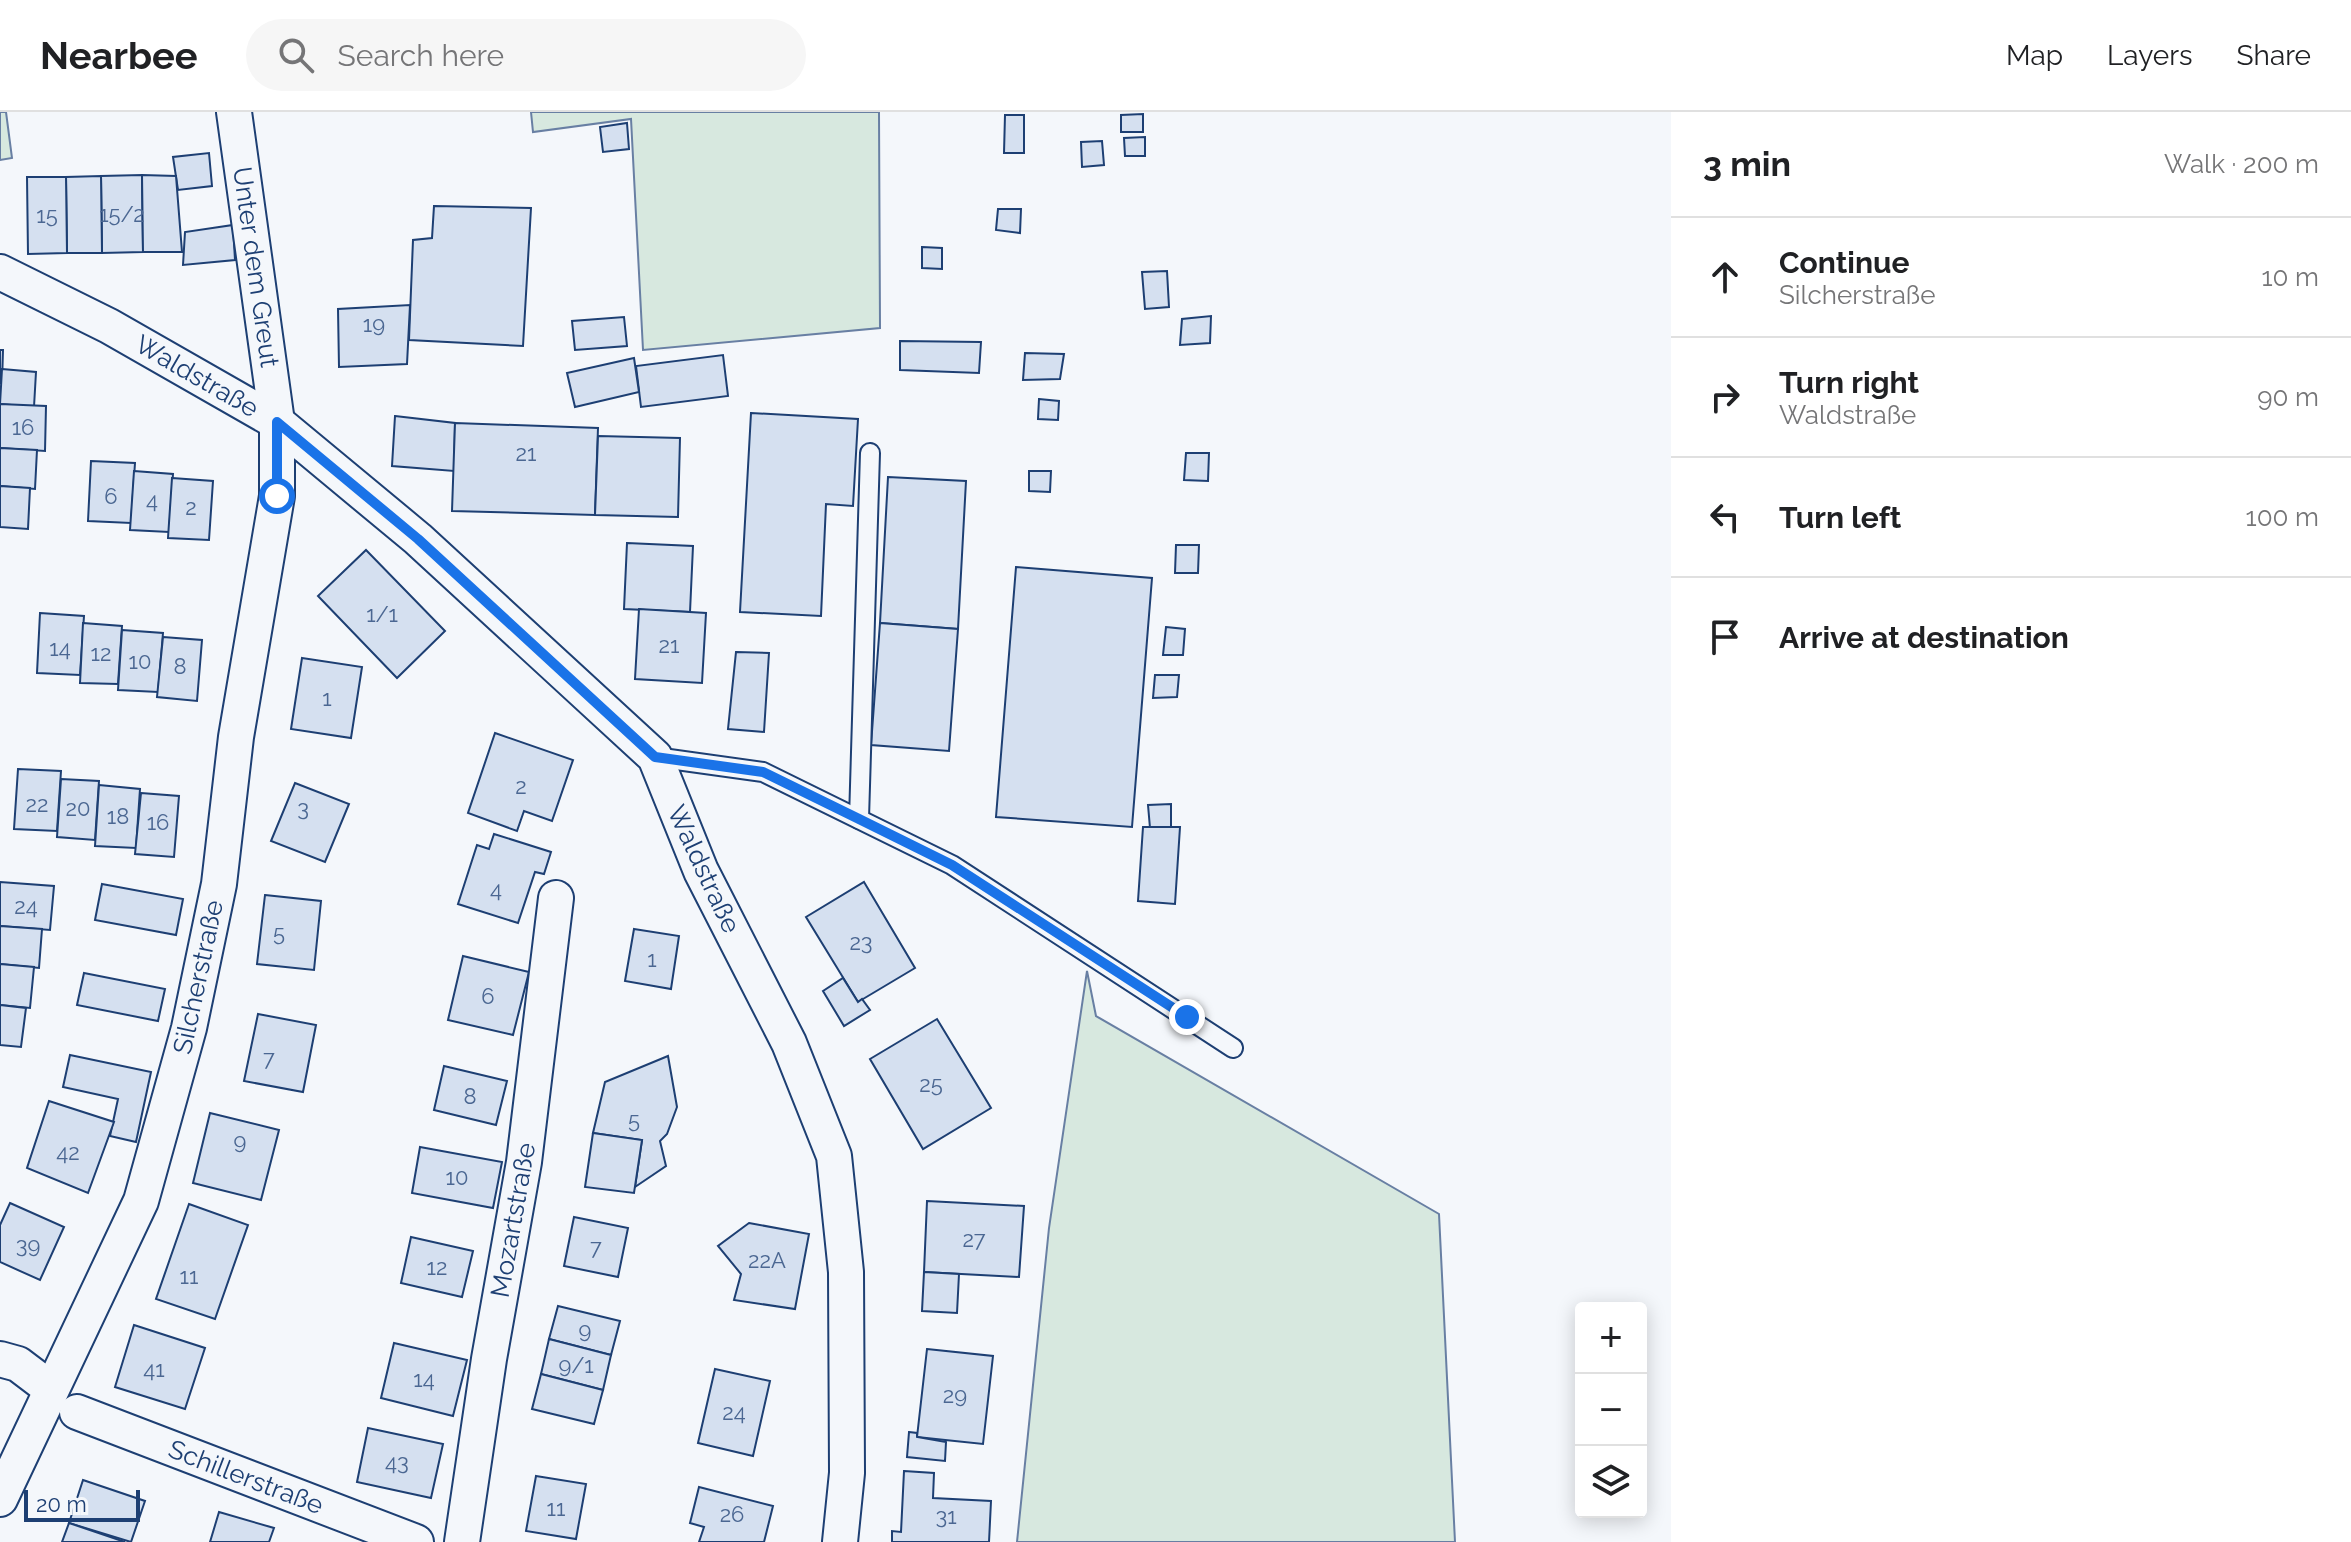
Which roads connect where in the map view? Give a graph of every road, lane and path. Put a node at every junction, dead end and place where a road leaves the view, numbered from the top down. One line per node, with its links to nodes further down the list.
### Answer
1 (234, 112): 3 (street, Unter dem Greut)
2 (0, 272): 3 (street, Waldstraße)
3 (277, 422): 5 (street, Waldstraße); 10 (street, Silcherstraße)
4 (870, 453): 6 (lane)
5 (655, 757): 6 (lane); 15 (street, Waldstraße)
6 (859, 819): 8 (lane)
7 (556, 898): 14 (street, Mozartstraße)
8 (1233, 1048)
9 (0, 1359): 10 (street)
10 (51, 1389): 12 (street, Silcherstraße)
11 (77, 1412): 13 (street, Schillerstraße)
12 (0, 1499)
13 (416, 1542)
14 (462, 1542)
15 (840, 1542)

